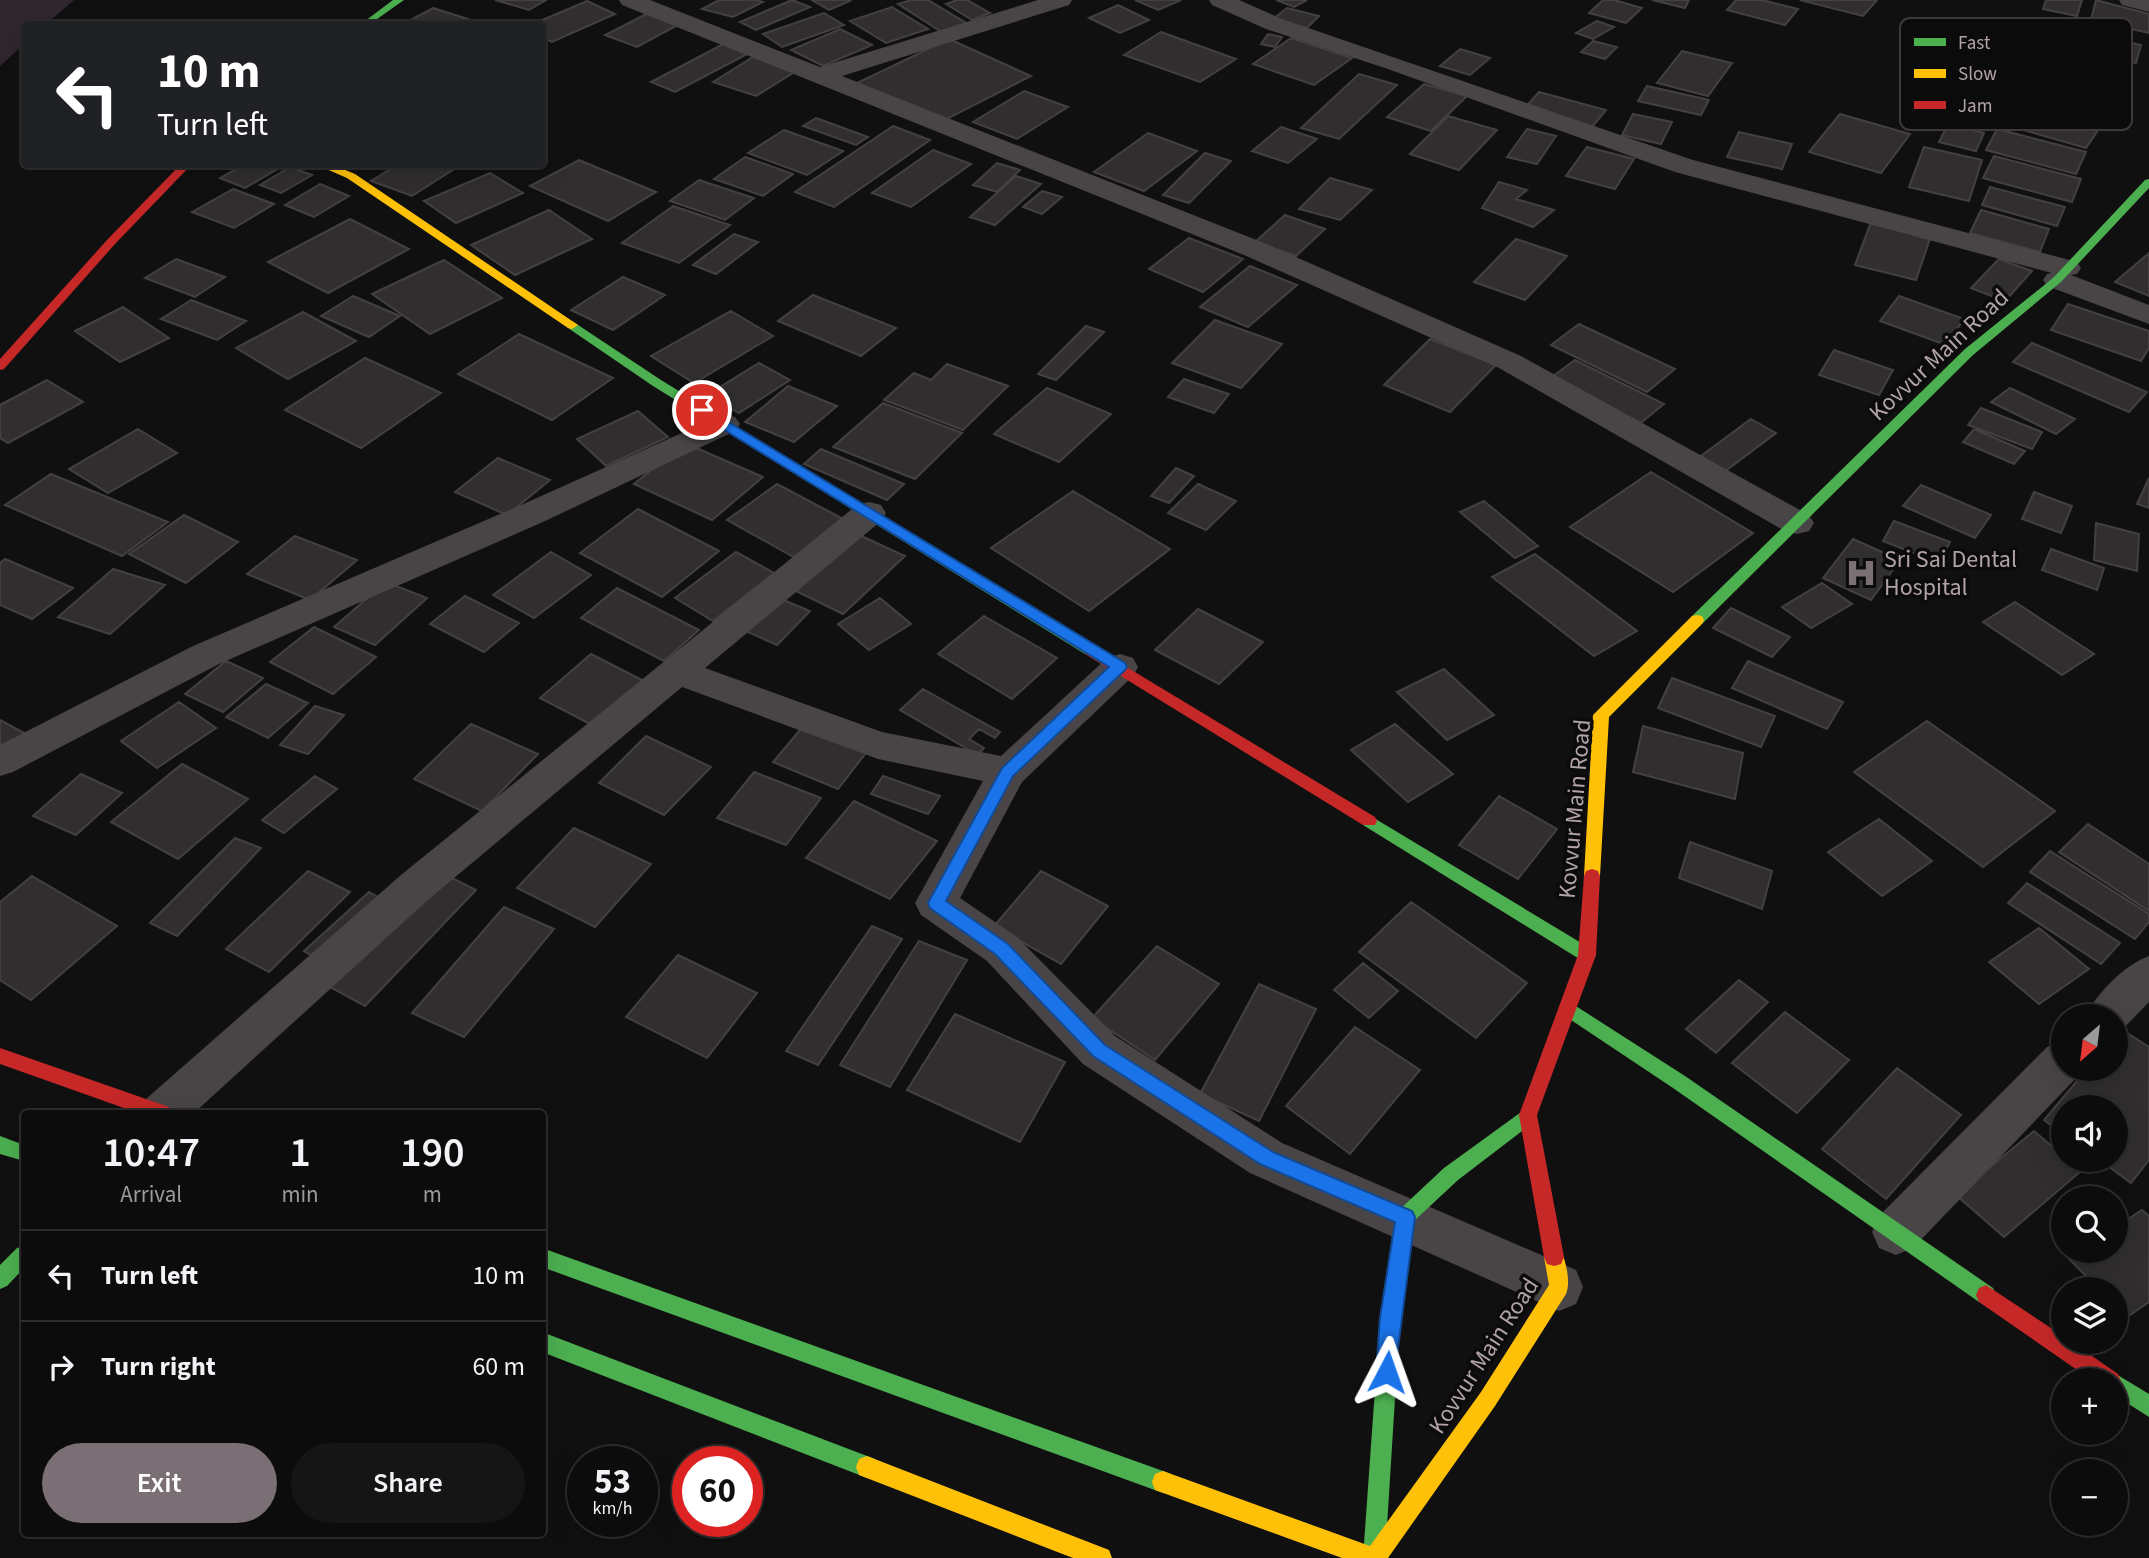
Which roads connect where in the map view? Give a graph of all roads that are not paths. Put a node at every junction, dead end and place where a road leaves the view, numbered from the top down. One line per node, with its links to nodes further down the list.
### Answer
1 (399, 0): 7 (main road)
2 (631, 0): 8 (street)
3 (1061, 0): 8 (street)
4 (1220, 0): 12 (street)
5 (2130, 0): 6 (street)
6 (2149, 5)
7 (369, 21)
8 (817, 76): 17 (street)
9 (183, 168): 14 (main road)
10 (330, 168): 15 (main road)
11 (2149, 182): 12 (main road, Kovvur Main Road)
12 (2062, 274): 13 (street); 17 (main road, Kovvur Main Road)
13 (2149, 315)
14 (0, 366)
15 (724, 424): 16 (main road); 20 (street)
16 (869, 513): 18 (main road); 19 (street)
17 (1797, 523): 22 (main road, Kovvur Main Road)
18 (1119, 667): 21 (street); 22 (main road)
19 (675, 671): 21 (street); 29 (street)
20 (0, 762)
21 (1007, 772): 33 (street)
22 (1587, 954): 25 (main road, Kovvur Main Road)
23 (2149, 974): 24 (street)
24 (2120, 1004)
25 (1568, 1009): 30 (main road, Kovvur Main Road); 34 (main road)
26 (0, 1056): 28 (main road)
27 (2051, 1073): 34 (street)
28 (153, 1110)
29 (165, 1110)
30 (1528, 1115): 33 (main road); 38 (main road, Kovvur Main Road)
31 (0, 1145): 32 (main road)
32 (21, 1152)
33 (1405, 1217): 38 (street); 44 (main road)
34 (1896, 1232): 40 (main road)
35 (21, 1258): 37 (main road)
36 (546, 1258): 44 (main road)
37 (0, 1279)
38 (1559, 1287): 44 (main road, Kovvur Main Road)
39 (546, 1344): 43 (main road)
40 (2092, 1368)
41 (2128, 1392): 42 (main road)
42 (2149, 1407)
43 (1101, 1558)
44 (1373, 1558)

